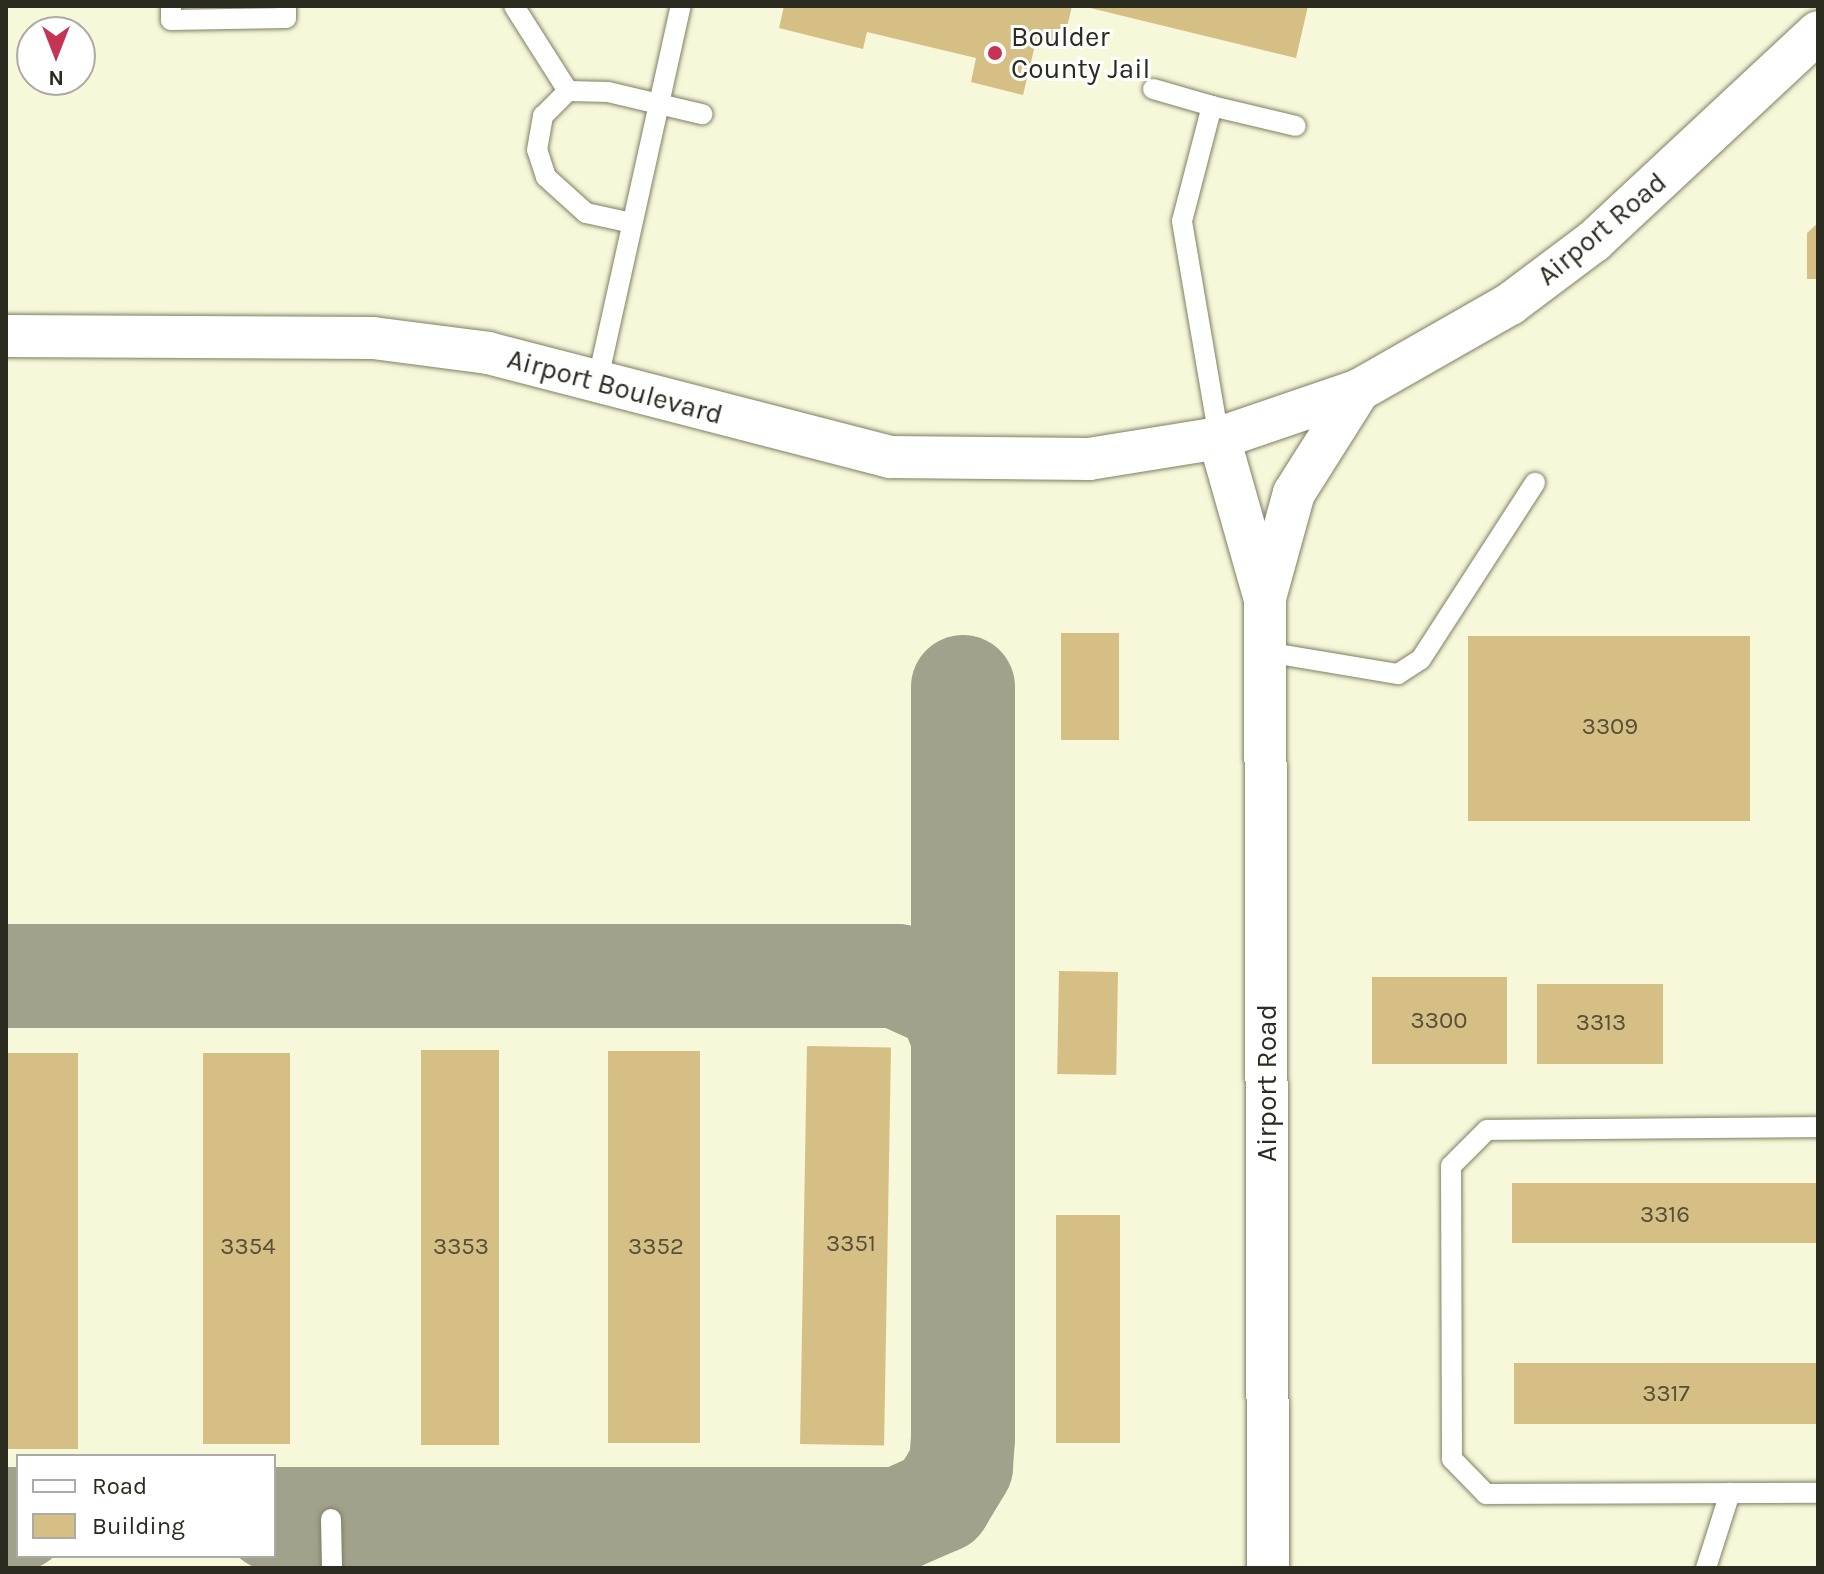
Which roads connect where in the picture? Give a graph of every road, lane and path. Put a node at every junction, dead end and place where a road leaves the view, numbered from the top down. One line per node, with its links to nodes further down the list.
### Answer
1 (171, 6): 2 (lane)
2 (286, 6)
3 (514, 6): 7 (lane)
4 (681, 6): 8 (lane)
5 (1818, 32): 15 (street, Airport Road)
6 (1153, 89): 9 (lane)
7 (568, 91): 8 (lane); 12 (lane)
8 (659, 103): 10 (lane); 12 (lane)
9 (1212, 106): 11 (lane); 16 (lane)
10 (702, 114)
11 (1296, 126)
12 (632, 223): 14 (lane)
13 (6, 336): 14 (street, Airport Boulevard)
14 (598, 379): 16 (street, Airport Boulevard)
15 (1359, 390): 16 (street, Airport Road); 18 (street, Airport Road)
16 (1219, 438): 18 (street, Airport Road)
17 (1535, 483): 19 (lane)
18 (1265, 599): 19 (street, Airport Road)
19 (1266, 652): 25 (street, Airport Road)
20 (1818, 1127): 21 (lane)
21 (1730, 1493): 22 (lane); 26 (lane)
22 (1818, 1493)
23 (331, 1519): 24 (lane)
24 (332, 1568)
25 (1268, 1568)
26 (1706, 1568)

